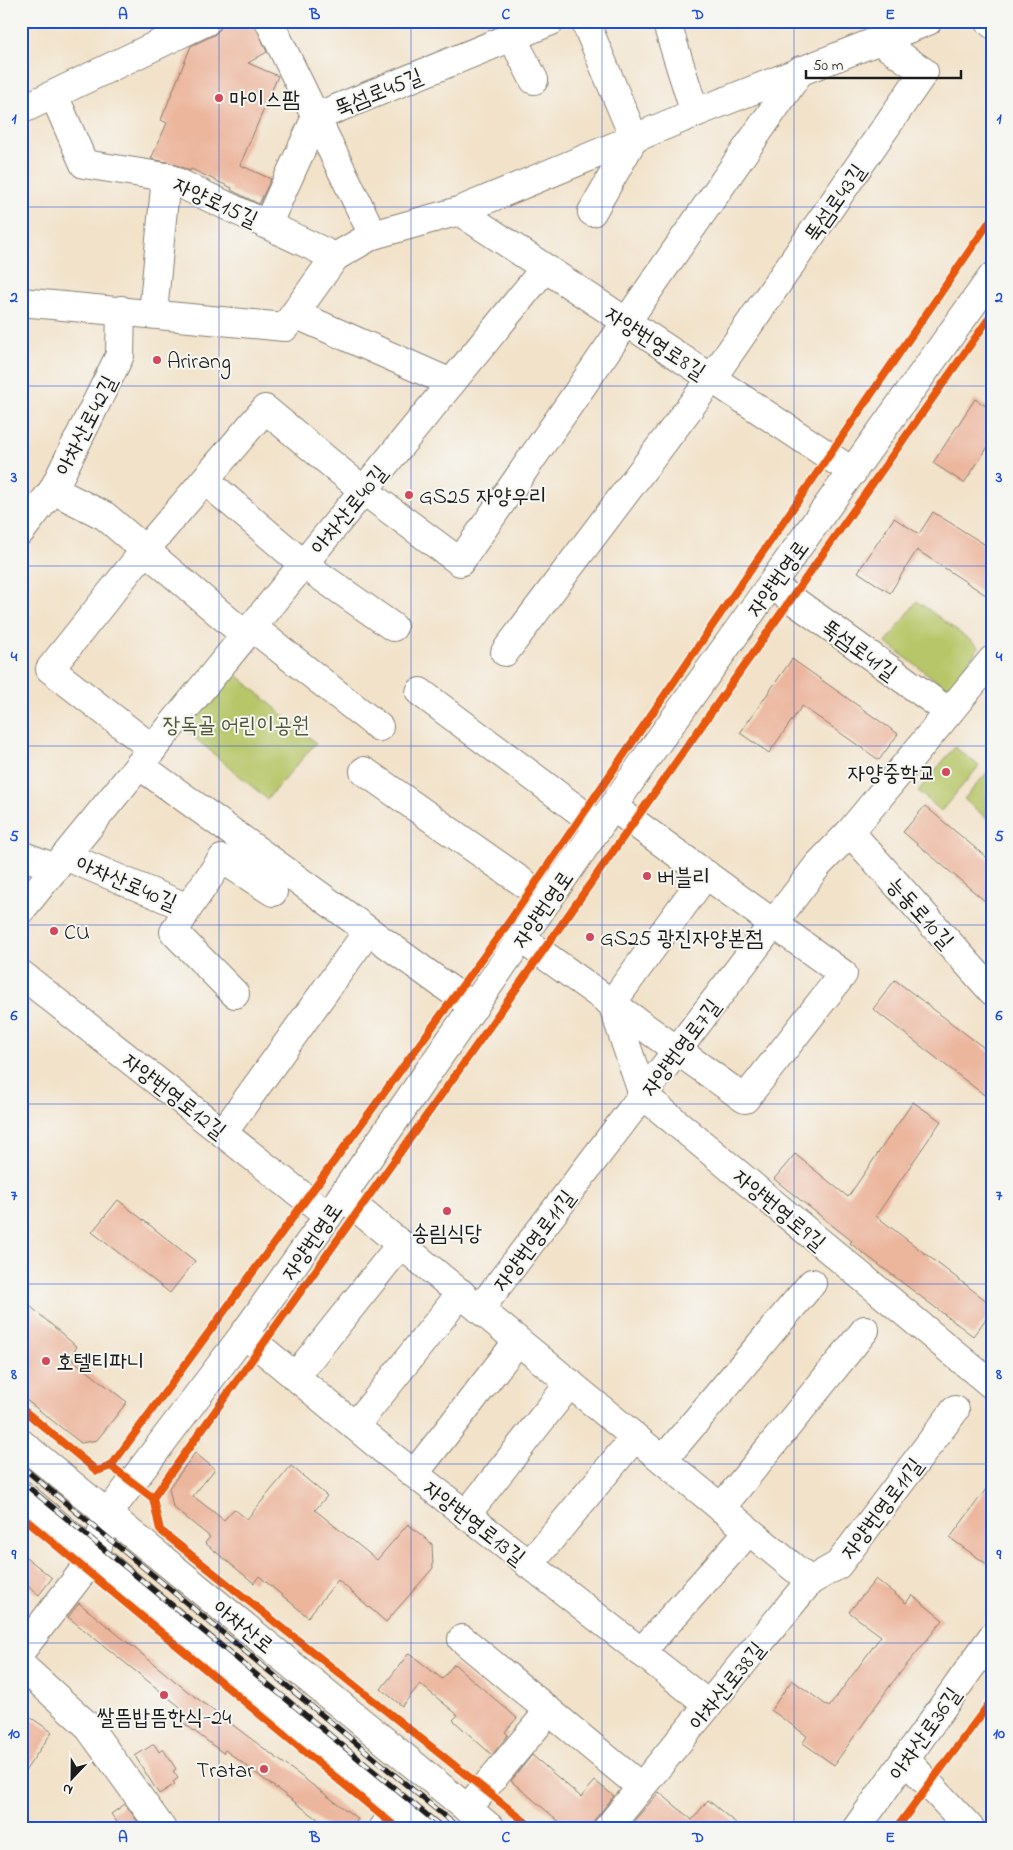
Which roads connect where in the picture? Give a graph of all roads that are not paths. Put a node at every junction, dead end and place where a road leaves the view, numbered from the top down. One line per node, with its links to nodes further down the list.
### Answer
1 (207, 21): 13 (street)
2 (269, 21): 16 (street)
3 (551, 21): 9 (street, 뚝섬로45길)
4 (585, 21): 17 (street)
5 (666, 21): 15 (street)
6 (928, 21): 10 (street)
7 (989, 21): 8 (street)
8 (992, 24)
9 (512, 37): 12 (street); 16 (street, 뚝섬로45길)
10 (878, 40): 11 (street); 32 (street, 뚝섬로43길)
11 (801, 70): 15 (street); 31 (street)
12 (534, 80)
13 (54, 95): 14 (street); 18 (street)
14 (21, 110)
15 (695, 113): 17 (street)
16 (316, 116): 21 (street, 뚝섬로45길); 22 (street)
17 (634, 138): 19 (street); 20 (street)
18 (166, 177): 21 (street, 자양로15길); 29 (street, 자양로15길)
19 (459, 212): 22 (street); 24 (street, 자양번영로8길)
20 (592, 212)
21 (267, 225): 23 (street, 자양로15길)
22 (373, 235): 23 (street)
23 (335, 257): 30 (street)
24 (544, 268): 31 (street, 자양번영로8길); 33 (street, 아차산로40길)
25 (992, 277): 27 (street, 자양번영로)
26 (21, 302): 28 (street)
27 (983, 308): 34 (street, 자양번영로)
28 (121, 310): 29 (street); 36 (street, 아차산로42길)
29 (153, 313): 30 (street)
30 (295, 314): 33 (street)
31 (626, 322): 32 (street, 자양번영로8길); 37 (street)
32 (712, 378): 34 (street, 자양번영로8길); 44 (street)
33 (451, 383): 37 (street, 아차산로40길)
34 (853, 472): 41 (street, 자양번영로)
35 (204, 480): 37 (street); 39 (street); 40 (street)
36 (53, 490): 38 (street, 아차산로42길); 39 (street)
37 (363, 490): 40 (street, 아차산로40길)
38 (21, 531)
39 (145, 550): 43 (street); 49 (street)
40 (303, 564): 42 (street); 43 (street, 아차산로40길)
41 (772, 585): 47 (street, 뚝섬로41길); 51 (street, 자양번영로)
42 (393, 627)
43 (248, 631): 48 (street); 49 (street, 아차산로40길)
44 (505, 652)
45 (992, 660): 47 (street)
46 (420, 692): 51 (street)
47 (949, 712): 52 (street)
48 (379, 727)
49 (146, 757): 54 (street, 아차산로40길); 61 (street)
50 (364, 771): 57 (street)
51 (606, 816): 55 (street); 57 (street, 자양번영로)
52 (850, 832): 60 (street, 자양번영로7길); 64 (street, 능동로10길)
53 (21, 855): 54 (street)
54 (60, 862): 58 (street, 아차산로40길); 59 (street, 아차산로40길)
55 (706, 874): 60 (street); 66 (street)
56 (273, 892): 58 (street, 아차산로40길)
57 (548, 900): 62 (street, 자양번영로)
58 (188, 908): 65 (street, 아차산로40길)
59 (21, 910)
60 (773, 924): 68 (street, 자양번영로7길); 68 (street)
61 (368, 931): 67 (street); 70 (street)
62 (522, 939): 66 (street); 67 (street, 자양번영로)
63 (21, 974): 70 (street, 자양번영로12길)
64 (992, 991)
65 (235, 994)
66 (612, 1003): 68 (street); 69 (street)
67 (474, 1007): 72 (street, 자양번영로)
68 (678, 1050): 69 (street, 자양번영로7길)
69 (643, 1095): 71 (street, 자양번영로7길); 81 (street, 자양번영로9길)
70 (223, 1133): 72 (street, 자양번영로12길)
71 (586, 1170): 75 (street, 자양번영로11길)
72 (335, 1206): 73 (street, 자양번영로11길); 77 (street, 자양번영로)
73 (401, 1244): 75 (street, 자양번영로11길); 79 (street)
74 (812, 1283): 86 (street)
75 (470, 1301): 78 (street, 자양번영로11길); 83 (street, 자양번영로11길)
76 (866, 1330): 89 (street)
77 (244, 1334): 79 (street, 자양번영로13길); 90 (street, 자양번영로)
78 (518, 1340): 80 (street, 자양번영로11길); 87 (street)
79 (295, 1377): 83 (street, 자양번영로13길)
80 (570, 1383): 84 (street, 자양번영로11길); 91 (street)
81 (992, 1385)
82 (955, 1410): 95 (street, 자양번영로11길)
83 (355, 1426): 87 (street, 자양번영로13길)
84 (635, 1437): 86 (street, 자양번영로11길); 94 (street)
85 (21, 1443): 90 (street, 아차산로)
86 (663, 1460): 89 (street, 자양번영로11길)
87 (414, 1474): 91 (street, 자양번영로13길)
88 (21, 1494): 93 (street, 아차산로)
89 (721, 1508): 92 (street, 자양번영로11길)
90 (108, 1514): 93 (street, 자양번영로); 105 (street, 아차산로)
91 (466, 1515): 94 (street, 자양번영로13길)
92 (749, 1531): 95 (street, 자양번영로11길); 99 (street)
93 (95, 1556): 98 (street); 106 (street, 아차산로)
94 (529, 1565): 99 (street, 자양번영로13길)
95 (810, 1581): 101 (street, 아차산로38길)
96 (992, 1637): 103 (street, 아차산로36길)
97 (462, 1639): 102 (street)
98 (21, 1651)
99 (641, 1652): 101 (street, 자양번영로13길)
100 (21, 1665): 107 (street)
101 (709, 1705): 104 (street, 아차산로38길)
102 (549, 1712): 104 (street); 105 (street)
103 (905, 1758): 111 (street, 아차산로36길); 112 (street)
104 (640, 1787): 110 (street, 아차산로38길)
105 (467, 1809): 109 (street, 아차산로)
106 (390, 1819): 108 (street, 아차산로)
107 (162, 1829)
108 (420, 1829)
109 (492, 1829)
110 (607, 1829)
111 (856, 1829)
112 (971, 1829)

